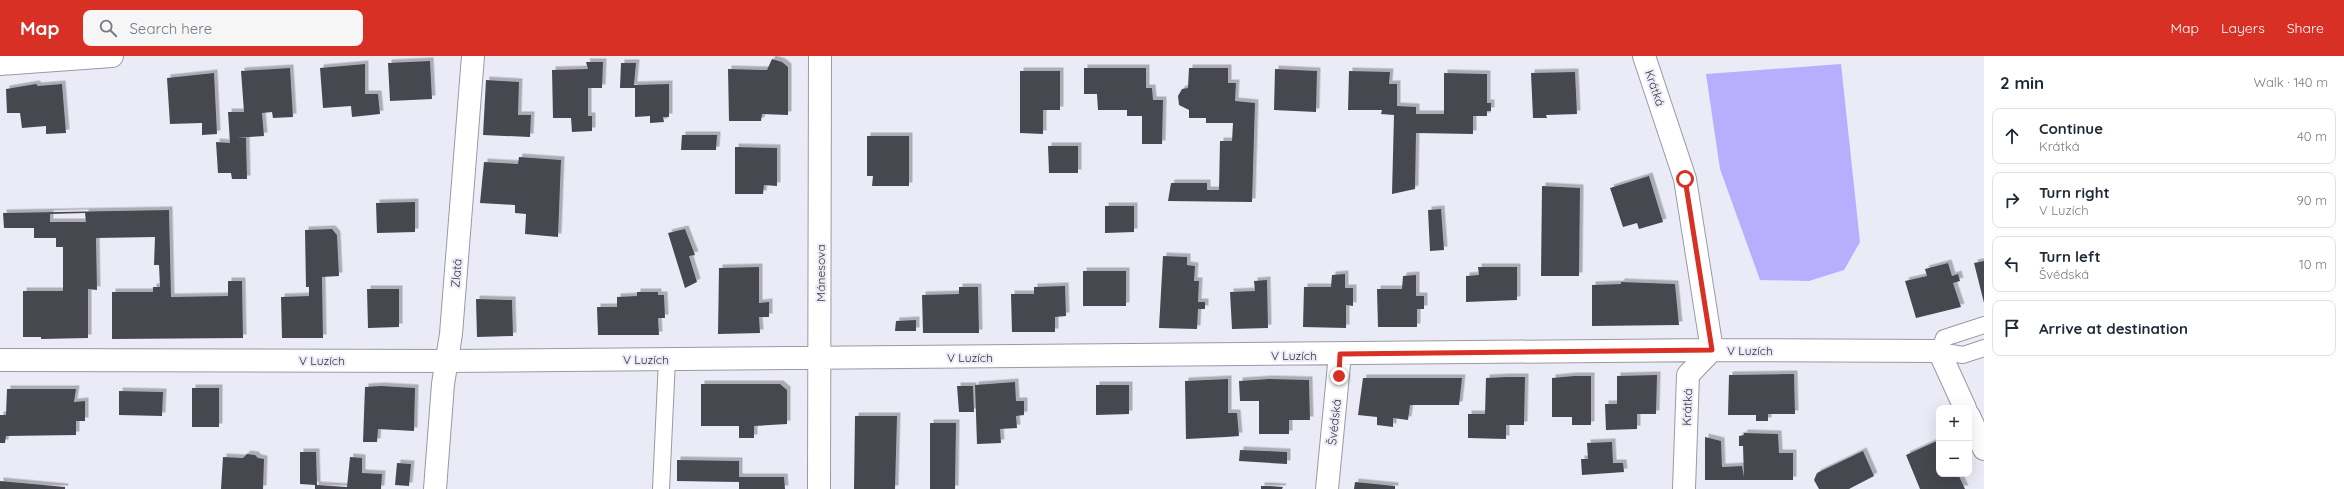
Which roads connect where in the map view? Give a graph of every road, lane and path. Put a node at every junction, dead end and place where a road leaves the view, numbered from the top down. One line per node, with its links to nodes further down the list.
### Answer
1 (112, 56): 5 (street)
2 (473, 56): 14 (street, Zlatá)
3 (820, 56): 11 (street, Mánesova)
4 (1644, 56): 8 (street, Krátká)
5 (0, 64)
6 (1984, 326): 9 (lane)
7 (1984, 348): 9 (lane)
8 (1712, 350): 9 (street, V Luzích); 10 (street, V Luzích); 22 (street, Krátká)
9 (1939, 351): 15 (street)
10 (1340, 354): 11 (street, V Luzích); 21 (street, Švédská)
11 (820, 358): 12 (street, V Luzích); 20 (street, Mánesova)
12 (667, 359): 14 (street, V Luzích); 19 (lane)
13 (0, 360): 14 (street, V Luzích)
14 (448, 360): 18 (street, Zlatá)
15 (1964, 405)
16 (1972, 423): 17 (street)
17 (1984, 449)
18 (435, 489)
19 (661, 489)
20 (819, 489)
21 (1327, 489)
22 (1684, 489)

